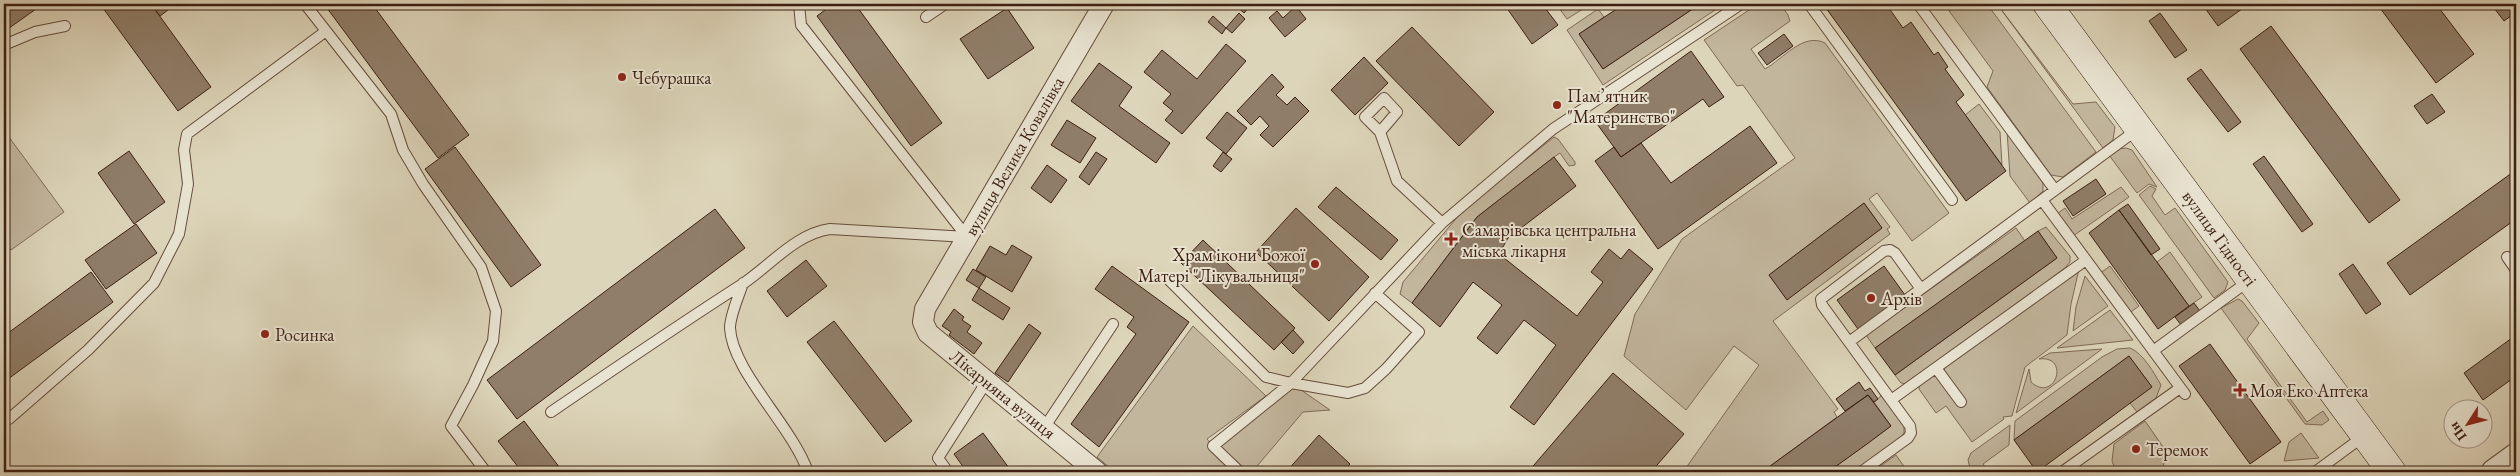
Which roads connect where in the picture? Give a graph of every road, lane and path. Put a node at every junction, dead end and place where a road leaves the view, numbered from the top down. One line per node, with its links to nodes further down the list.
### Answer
1 (305, 4): 11 (lane)
2 (798, 4): 19 (lane)
3 (945, 4): 9 (lane)
4 (1104, 4): 19 (street, вулиця Велика Ковалівка)
5 (1741, 4): 18 (lane)
6 (1809, 4): 16 (lane)
7 (1918, 4): 15 (lane)
8 (2047, 4): 13 (main road, вулиця Гідності)
9 (926, 17)
10 (65, 26): 12 (lane)
11 (326, 31): 38 (lane); 42 (lane)
12 (4, 44)
13 (2139, 128): 15 (lane); 24 (main road, вулиця Гідності)
14 (1380, 132): 18 (lane)
15 (2055, 190): 17 (lane)
16 (1952, 200)
17 (2042, 200): 21 (lane); 26 (lane)
18 (1442, 223): 27 (lane)
19 (967, 237): 25 (lane); 28 (street, вулиця Велика Ковалівка)
20 (2507, 258): 22 (lane)
21 (2086, 260): 31 (lane); 32 (lane)
22 (2516, 270)
23 (1168, 279): 34 (lane)
24 (2251, 279): 31 (lane); 40 (main road, вулиця Гідності)
25 (743, 283): 37 (lane); 43 (lane)
26 (1922, 289): 30 (lane); 30 (lane)
27 (1375, 293): 34 (lane); 34 (lane)
28 (925, 309): 33 (street, Лікарняна вулиця)
29 (1113, 324): 39 (lane)
30 (1849, 342): 35 (lane)
31 (2153, 351): 48 (lane)
32 (1936, 368): 35 (lane); 36 (lane)
33 (987, 381): 39 (street, Лікарняна вулиця); 44 (lane)
34 (1291, 383): 46 (lane)
35 (1891, 400): 47 (lane)
36 (1961, 402)
37 (551, 412)
38 (9, 418)
39 (1044, 428): 45 (street, Лікарняна вулиця)
40 (2365, 436): 49 (lane); 50 (main road, вулиця Гідності)
41 (2516, 456): 51 (street)
42 (486, 472)
43 (808, 472)
44 (948, 472)
45 (1097, 472)
46 (1240, 472)
47 (1861, 472)
48 (2062, 472)
49 (2315, 472)
50 (2392, 472)
51 (2494, 472)

